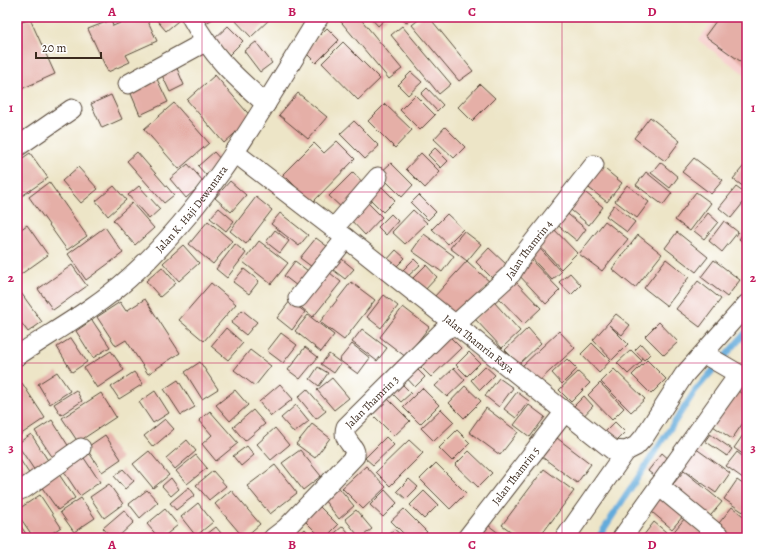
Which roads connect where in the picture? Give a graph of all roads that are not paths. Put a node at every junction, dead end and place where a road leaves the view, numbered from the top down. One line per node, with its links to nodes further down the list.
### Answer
1 (192, 17): 3 (street)
2 (319, 17): 5 (street, Jalan K. Haji Dewantara)
3 (205, 42): 4 (street); 5 (street)
4 (128, 84)
5 (266, 104): 8 (street, Jalan K. Haji Dewantara)
6 (72, 109): 7 (street)
7 (17, 147)
8 (234, 152): 11 (street, Jalan Thamrin Raya); 15 (street, Jalan K. Haji Dewantara)
9 (594, 165): 14 (street, Jalan Thamrin 4)
10 (378, 177): 11 (street)
11 (340, 233): 12 (street); 14 (street, Jalan Thamrin Raya)
12 (298, 298)
13 (747, 304): 16 (street)
14 (455, 325): 18 (street, Jalan Thamrin Raya); 23 (street, Jalan Thamrin 3)
15 (17, 356)
16 (709, 357): 17 (street); 20 (street)
17 (740, 375): 21 (street)
18 (564, 413): 20 (street, Jalan Thamrin Raya); 24 (street, Jalan Thamrin 5)
19 (81, 448): 22 (street)
20 (626, 451): 25 (street)
21 (659, 486): 26 (street); 27 (street)
22 (17, 491)
23 (273, 538)
24 (467, 538)
25 (565, 538)
26 (622, 538)
27 (722, 538)

